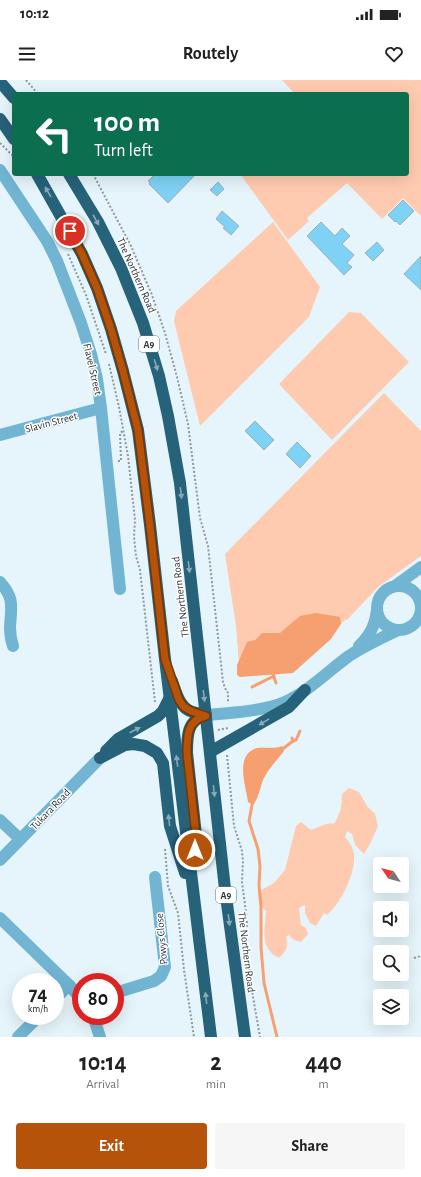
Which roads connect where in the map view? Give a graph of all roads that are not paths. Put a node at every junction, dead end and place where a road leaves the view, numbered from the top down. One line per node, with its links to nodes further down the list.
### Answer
1 (0, 82): 2 (highway)
2 (12, 96)
3 (0, 119): 4 (highway)
4 (12, 136)
5 (0, 170): 8 (street, Flavel Street)
6 (38, 176): 19 (highway, The Northern Road, one-way to 6)
7 (70, 176): 22 (highway, The Northern Road / A9, one-way to 22)
8 (101, 408): 9 (street, Slavin Street); 13 (street, Flavel Street)
9 (0, 435)
10 (421, 567): 12 (street)
11 (0, 582): 17 (street)
12 (395, 586): 14 (street); 15 (street)
13 (120, 589)
14 (421, 600): 16 (street)
15 (377, 610): 16 (street); 18 (street)
16 (398, 630): 18 (street)
17 (12, 646)
18 (350, 656): 20 (street)
19 (165, 659): 21 (highway, The Northern Road); 22 (highway)
20 (306, 690): 22 (street); 23 (highway, one-way to 23)
21 (169, 699): 24 (highway, one-way to 21); 29 (highway, The Northern Road, one-way to 21)
22 (206, 716): 23 (highway, The Northern Road / A9); 29 (highway)
23 (210, 752): 40 (highway, The Northern Road / A9, one-way to 40)
24 (100, 758): 26 (street, Tukara Road); 29 (highway, one-way to 24)
25 (0, 820): 26 (street)
26 (20, 839): 27 (street, Tukara Road)
27 (0, 860)
28 (155, 877): 34 (street, Powys Close)
29 (193, 897): 39 (highway, The Northern Road, one-way to 29)
30 (0, 918): 31 (street)
31 (69, 985): 32 (street); 33 (street)
32 (72, 988)
33 (64, 990)
34 (124, 990)
35 (30, 1025): 37 (street)
36 (96, 1025): 38 (street)
37 (18, 1037)
38 (100, 1037)
39 (211, 1037)
40 (245, 1037)

